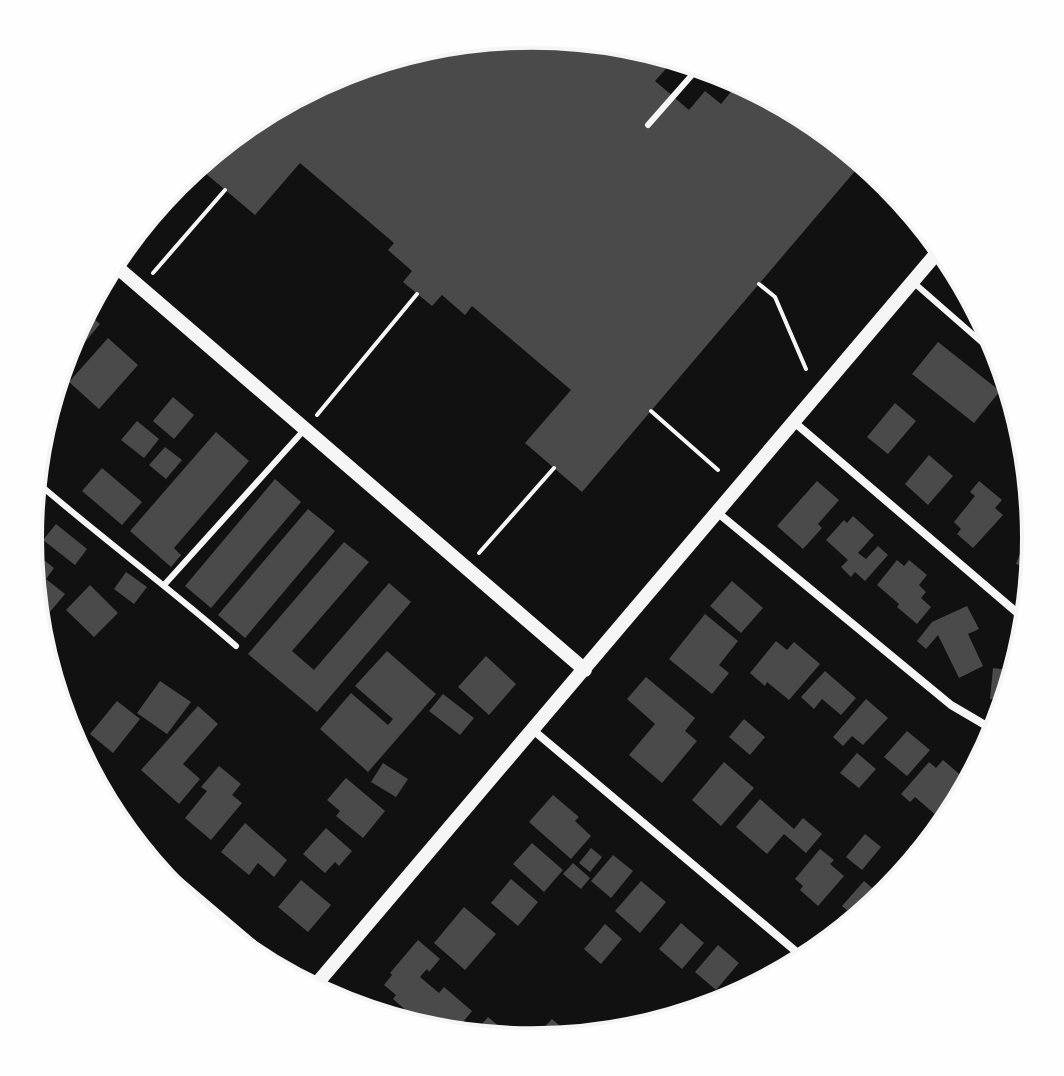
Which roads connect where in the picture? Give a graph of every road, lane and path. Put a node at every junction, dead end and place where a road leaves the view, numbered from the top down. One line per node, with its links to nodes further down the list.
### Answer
1 (692, 75): 2 (lane)
2 (648, 125)
3 (225, 190): 8 (path)
4 (933, 258): 6 (street)
5 (122, 271): 8 (street)
6 (913, 282): 10 (lane); 13 (street)
7 (759, 284): 11 (path)
8 (140, 287): 14 (street)
9 (417, 294): 14 (path)
10 (981, 341)
11 (806, 369)
12 (651, 411): 16 (path)
13 (794, 422): 18 (street); 21 (street)
14 (305, 429): 19 (street); 20 (lane)
15 (554, 468): 19 (path)
16 (718, 470)
17 (45, 489): 20 (lane)
18 (718, 513): 23 (street); 24 (street)
19 (466, 568): 23 (street)
20 (165, 584): 22 (lane)
21 (1016, 612)
22 (236, 646)
23 (585, 670): 25 (street)
24 (985, 725)
25 (533, 730): 26 (street); 27 (street)
26 (795, 951)
27 (320, 980)

